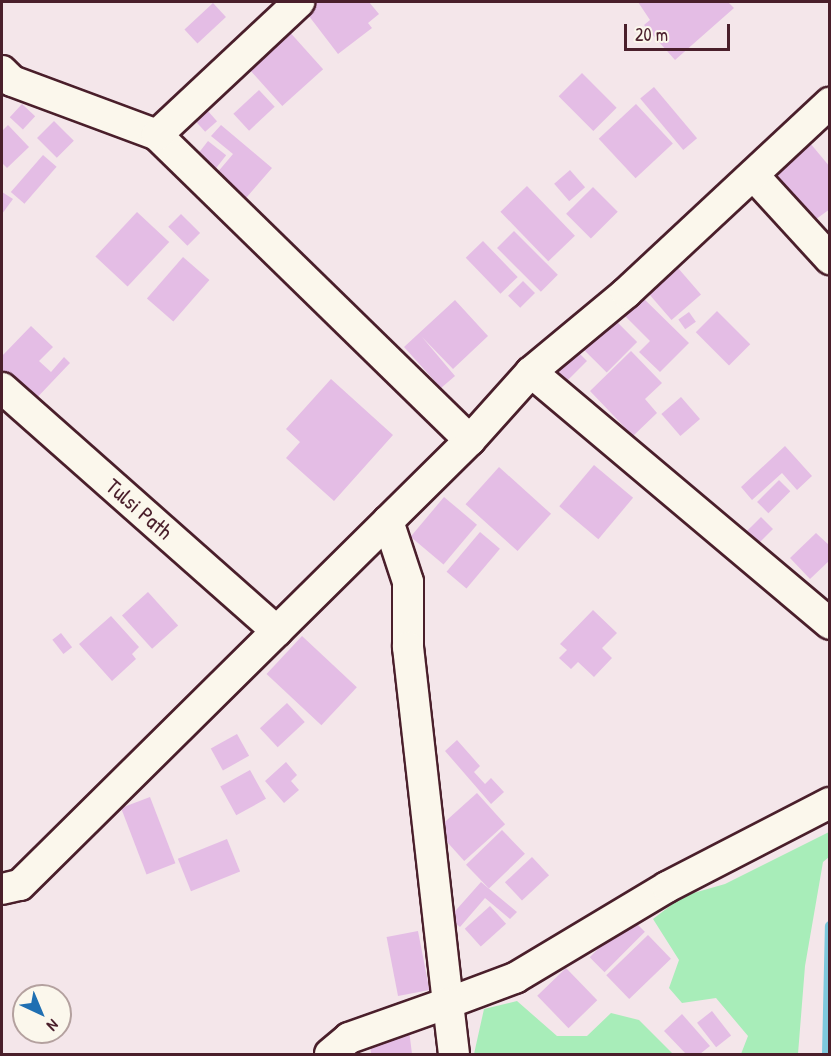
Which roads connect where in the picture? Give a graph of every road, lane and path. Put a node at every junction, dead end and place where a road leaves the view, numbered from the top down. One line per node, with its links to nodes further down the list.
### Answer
1 (292, 3): 4 (street)
2 (2, 71): 4 (street)
3 (830, 103): 5 (street)
4 (156, 135): 9 (street)
5 (754, 176): 6 (street); 7 (street)
6 (830, 259)
7 (531, 372): 9 (street); 11 (street)
8 (2, 388): 12 (street, Tulsi Path)
9 (470, 440): 10 (street)
10 (388, 521): 12 (street); 15 (street)
11 (830, 624)
12 (277, 631): 14 (street)
13 (830, 803): 15 (street)
14 (2, 890)
15 (448, 1003): 16 (street); 17 (street)
16 (330, 1054)
17 (454, 1054)

